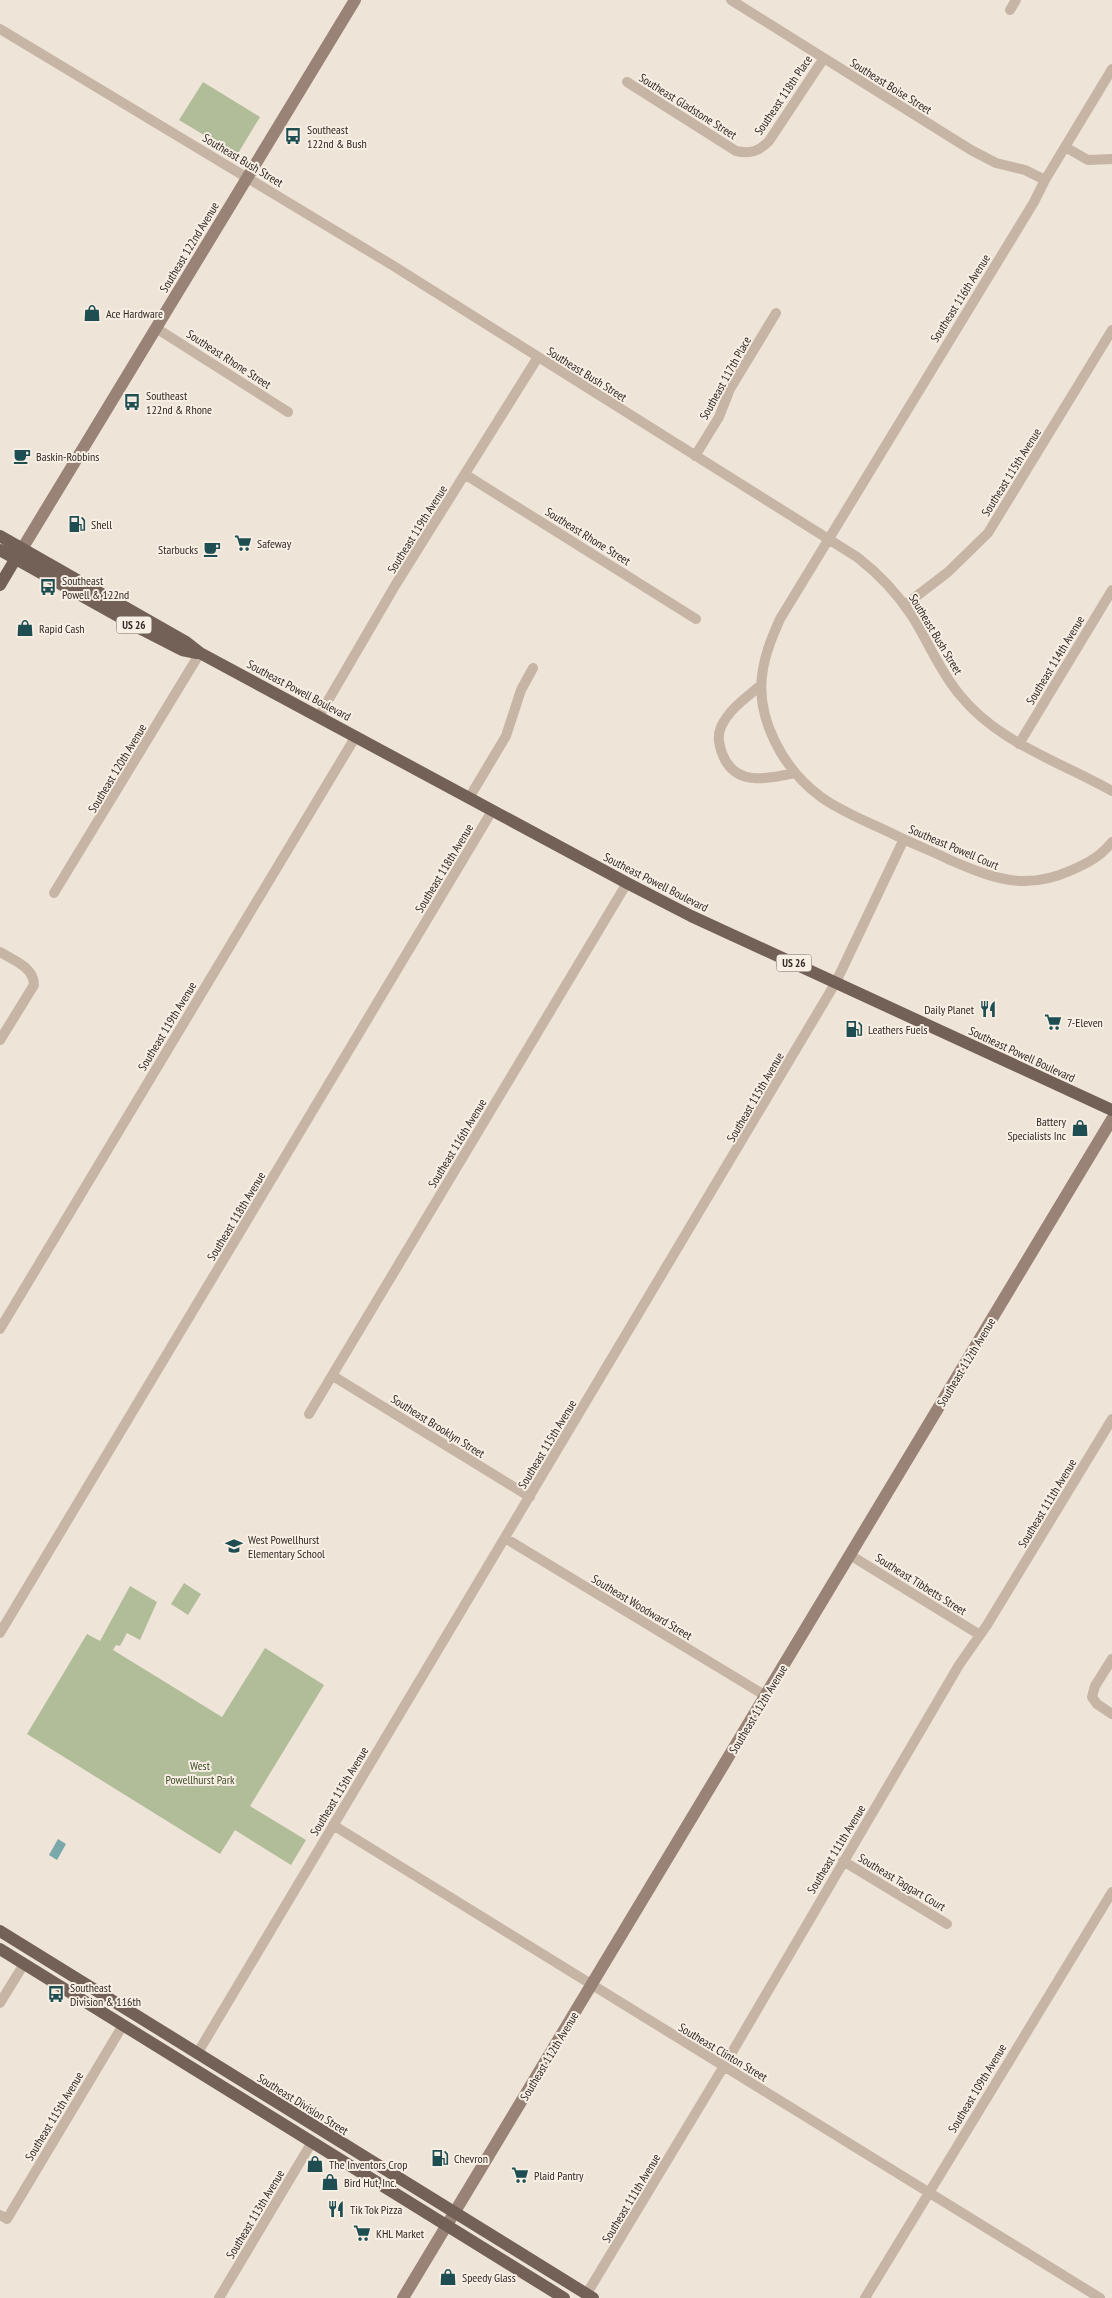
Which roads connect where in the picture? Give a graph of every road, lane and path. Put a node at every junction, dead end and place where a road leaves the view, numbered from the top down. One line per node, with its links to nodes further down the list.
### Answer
1 (355, 0): 10 (main road, Southeast 122nd Avenue)
2 (731, 0): 4 (street, Southeast Boise Street)
3 (0, 29): 10 (street, Southeast Bush Street)
4 (824, 58): 8 (street, Southeast 118th Place); 11 (street, Southeast Boise Street)
5 (1112, 69): 7 (street, Southeast 116th Avenue)
6 (627, 82): 8 (street, Southeast Gladstone Street)
7 (1065, 147): 9 (street); 11 (street, Southeast 116th Avenue)
8 (736, 151)
9 (1112, 158)
10 (247, 177): 13 (main road, Southeast 122nd Avenue); 15 (street, Southeast Bush Street)
11 (1045, 180): 20 (street, Southeast 116th Avenue)
12 (776, 313): 17 (street, Southeast 117th Place)
13 (156, 328): 16 (street, Southeast Rhone Street); 22 (main road, Southeast 122nd Avenue)
14 (1112, 330): 25 (street, Southeast 115th Avenue)
15 (538, 357): 17 (street, Southeast Bush Street); 18 (street, Southeast 119th Avenue)
16 (288, 412)
17 (695, 456): 20 (street, Southeast Bush Street)
18 (466, 475): 26 (street, Southeast Rhone Street); 30 (street, Southeast 119th Avenue)
19 (0, 536): 22 (main road, Southeast Powell Boulevard / US 26)
20 (830, 540): 25 (street, Southeast Bush Street); 29 (street, Southeast Powell Court)
21 (0, 550): 22 (main road, Southeast Powell Boulevard / US 26)
22 (19, 554): 23 (main road, Southeast 122nd Avenue); 27 (main road, Southeast Powell Boulevard / US 26)
23 (0, 584)
24 (1112, 590): 32 (street, Southeast 114th Avenue)
25 (905, 605): 32 (street, Southeast Bush Street)
26 (696, 619)
27 (200, 653): 30 (main road, Southeast Powell Boulevard / US 26); 40 (street, Southeast 120th Avenue)
28 (533, 668): 35 (street)
29 (761, 685): 33 (street, Southeast Powell Court); 33 (street)
30 (319, 716): 31 (main road, Southeast Powell Boulevard / US 26)
31 (356, 736): 35 (main road, Southeast Powell Boulevard / US 26); 46 (street, Southeast 119th Avenue)
32 (1019, 744): 34 (street, Southeast Bush Street)
33 (794, 773): 37 (street, Southeast Powell Court)
34 (1112, 791)
35 (469, 798): 36 (main road, Southeast Powell Boulevard / US 26)
36 (492, 811): 39 (main road, Southeast Powell Boulevard / US 26); 53 (street, Southeast 118th Avenue)
37 (904, 839): 38 (street, Southeast Powell Court); 42 (street, Southeast 115th Avenue)
38 (1112, 842)
39 (627, 883): 42 (main road, Southeast Powell Boulevard / US 26); 47 (street, Southeast 116th Avenue)
40 (54, 893)
41 (0, 952): 43 (street)
42 (836, 982): 44 (main road, Southeast Powell Boulevard / US 26); 50 (street, Southeast 115th Avenue)
43 (0, 1040)
44 (1112, 1110)
45 (1112, 1120): 52 (main road, Southeast 112th Avenue)
46 (0, 1329)
47 (333, 1376): 48 (street, Southeast 116th Avenue); 50 (street, Southeast Brooklyn Street)
48 (309, 1414)
49 (1111, 1421): 54 (street, Southeast 111th Avenue)
50 (530, 1497): 51 (street, Southeast 115th Avenue)
51 (505, 1538): 56 (street, Southeast Woodward Street); 58 (street, Southeast 115th Avenue)
52 (850, 1555): 54 (street, Southeast Tibbetts Street); 56 (main road, Southeast 112th Avenue)
53 (0, 1633)
54 (980, 1635): 59 (street, Southeast 111th Avenue)
55 (1112, 1659): 57 (street)
56 (766, 1696): 65 (main road, Southeast 112th Avenue)
57 (1112, 1714)
58 (333, 1825): 65 (street, Southeast Clinton Street); 68 (street, Southeast 115th Avenue)
59 (843, 1861): 61 (street, Southeast Taggart Court); 69 (street, Southeast 111th Avenue)
60 (1112, 1892): 71 (street, Southeast 109th Avenue)
61 (948, 1924)
62 (0, 1932): 68 (main road, Southeast Division Street)
63 (0, 1949): 64 (main road)
64 (24, 1964): 66 (street); 67 (main road)
65 (592, 1984): 69 (street, Southeast Clinton Street); 72 (main road, Southeast 112th Avenue)
66 (0, 2003)
67 (123, 2025): 70 (main road); 73 (street, Southeast 115th Avenue)
68 (196, 2054): 72 (main road, Southeast Division Street)
69 (724, 2066): 71 (street, Southeast Clinton Street); 75 (street, Southeast 111th Avenue)
70 (312, 2142): 74 (main road); 76 (street, Southeast 113th Avenue)
71 (929, 2192): 79 (street, Southeast 109th Avenue); 80 (street, Southeast Clinton Street)
72 (454, 2213): 74 (main road, Southeast 112th Avenue); 75 (main road, Southeast Division Street)
73 (3, 2217)
74 (447, 2226): 77 (main road, Southeast 112th Avenue); 78 (main road)
75 (589, 2296)
76 (219, 2298)
77 (403, 2298)
78 (564, 2298)
79 (865, 2298)
80 (1100, 2298)

